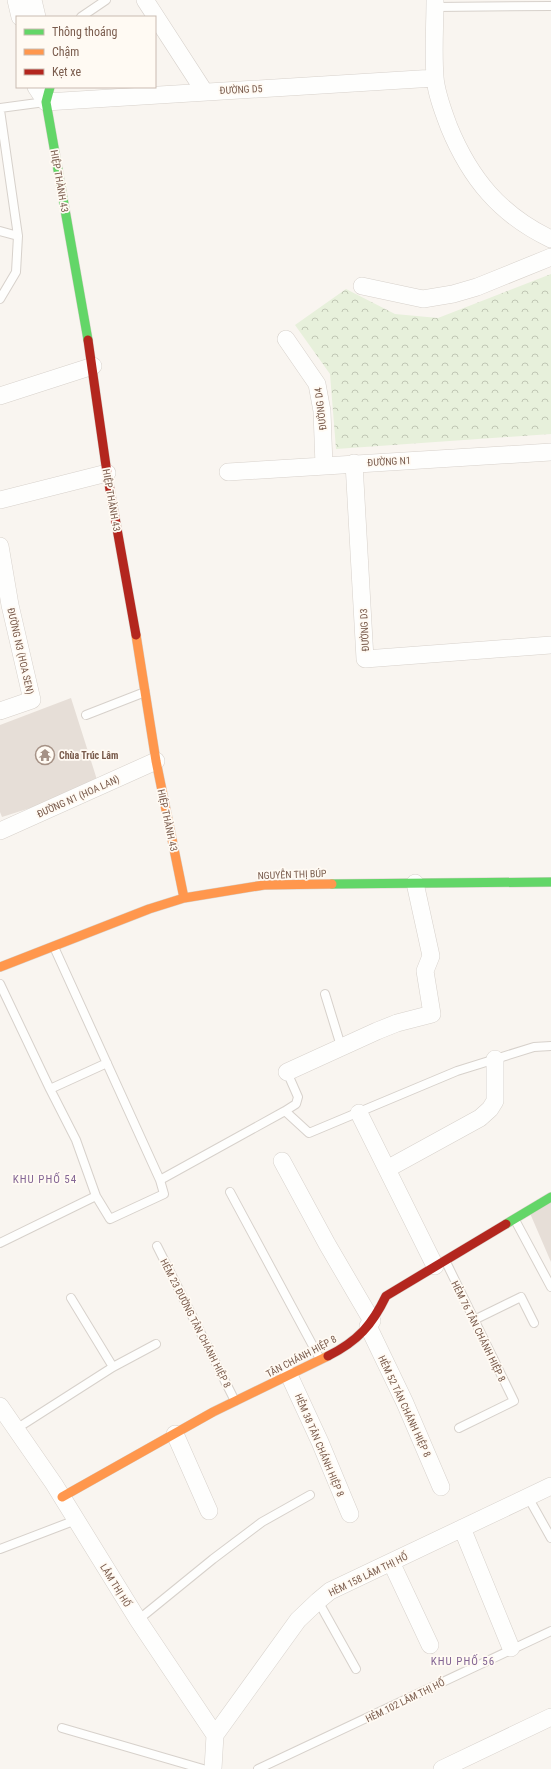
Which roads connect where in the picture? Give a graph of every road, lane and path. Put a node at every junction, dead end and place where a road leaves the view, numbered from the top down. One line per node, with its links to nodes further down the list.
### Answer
1 (16, 0): 7 (street)
2 (33, 0): 8 (street)
3 (106, 0): 9 (lane)
4 (145, 0): 10 (street)
5 (435, 3): 6 (lane); 12 (street)
6 (551, 6)
7 (20, 16)
8 (37, 16)
9 (82, 16)
10 (155, 16)
11 (156, 17): 14 (street)
12 (435, 78): 14 (street, ĐƯỜNG D5); 19 (street)
13 (38, 88): 15 (street, HIỆP THÀNH 43)
14 (204, 91): 15 (street, ĐƯỜNG D5)
15 (48, 94): 16 (lane); 24 (street, HIỆP THÀNH 43)
16 (0, 109): 18 (lane)
17 (0, 231): 18 (lane)
18 (18, 236): 22 (lane)
19 (551, 239)
20 (551, 257): 21 (street)
21 (362, 286)
22 (0, 299)
23 (286, 339): 28 (street, ĐƯỜNG D4)
24 (93, 366): 25 (street); 30 (street, HIỆP THÀNH 43)
25 (0, 396)
26 (551, 452): 27 (street, ĐƯỜNG N1)
27 (354, 463): 28 (street, ĐƯỜNG N1); 34 (street, ĐƯỜNG D3)
28 (324, 466): 29 (street, ĐƯỜNG N1)
29 (228, 472)
30 (107, 473): 31 (street); 35 (street, HIỆP THÀNH 43)
31 (0, 500)
32 (0, 546): 33 (street, ĐƯỜNG N3 (HOA SEN))
33 (5, 606): 36 (street, ĐƯỜNG N3 (HOA SEN))
34 (551, 645)
35 (146, 692): 37 (lane); 38 (street, HIỆP THÀNH 43)
36 (0, 711)
37 (86, 715)
38 (156, 761): 39 (street, ĐƯỜNG N1 (HOA LAN)); 42 (street, HIỆP THÀNH 43)
39 (0, 831)
40 (551, 882): 41 (street, NGUYỄN THỊ BÚP)
41 (415, 883): 42 (street, NGUYỄN THỊ BÚP); 47 (street)
42 (184, 898): 43 (street, NGUYỄN THỊ BÚP)
43 (53, 946): 44 (street, NGUYỄN THỊ BÚP); 50 (lane)
44 (0, 967)
45 (0, 984): 52 (lane)
46 (325, 994): 47 (lane)
47 (341, 1046): 51 (street)
48 (551, 1046): 49 (lane)
49 (495, 1059): 54 (lane); 56 (street)
50 (107, 1063): 52 (lane); 57 (lane)
51 (287, 1072): 53 (lane)
52 (50, 1090): 59 (lane)
53 (285, 1111): 54 (lane); 57 (lane)
54 (359, 1113): 56 (street)
55 (282, 1161): 69 (street, HẺM 52 TÂN CHÁNH HIỆP 8)
56 (387, 1169): 64 (street)
57 (160, 1180): 59 (lane)
58 (230, 1192): 71 (lane)
59 (96, 1196): 62 (lane)
60 (551, 1197): 61 (street, TÂN CHÁNH HIỆP 8)
61 (515, 1220): 64 (street, TÂN CHÁNH HIỆP 8); 65 (lane)
62 (0, 1243)
63 (157, 1246): 74 (lane, HẺM 23 ĐƯỜNG TÂN CHÁNH HIỆP 8)
64 (440, 1263): 67 (lane, HẺM 76 TÂN CHÁNH HIỆP 8); 69 (street, TÂN CHÁNH HIỆP 8)
65 (551, 1287)
66 (71, 1298): 72 (lane)
67 (474, 1320): 68 (lane); 76 (lane, HẺM 76 TÂN CHÁNH HIỆP 8)
68 (534, 1323)
69 (370, 1324): 71 (street, TÂN CHÁNH HIỆP 8); 80 (street, HẺM 52 TÂN CHÁNH HIỆP 8)
70 (156, 1344): 72 (lane)
71 (321, 1360): 73 (street, TÂN CHÁNH HIỆP 8)
72 (114, 1367): 77 (lane)
73 (289, 1375): 74 (street, TÂN CHÁNH HIỆP 8); 85 (street, HẺM 38 TÂN CHÁNH HIỆP 8)
74 (236, 1401): 78 (street, TÂN CHÁNH HIỆP 8)
75 (0, 1406): 77 (street, LÂM THỊ HỐ)
76 (459, 1428)
77 (16, 1429): 82 (street, LÂM THỊ HỐ)
78 (175, 1434): 82 (street, TÂN CHÁNH HIỆP 8); 84 (street)
79 (551, 1486): 83 (street, HẺM 158 LÂM THỊ HỐ)
80 (441, 1487)
81 (310, 1495): 92 (lane)
82 (62, 1497): 86 (street, LÂM THỊ HỐ)
83 (528, 1497): 87 (street, HẺM 158 LÂM THỊ HỐ); 88 (lane)
84 (209, 1512)
85 (350, 1514)
86 (76, 1520): 89 (lane); 92 (street, LÂM THỊ HỐ)
87 (462, 1528): 90 (street, HẺM 158 LÂM THỊ HỐ); 95 (street)
88 (551, 1538)
89 (0, 1550)
90 (391, 1562): 91 (street, HẺM 158 LÂM THỊ HỐ); 94 (street)
91 (318, 1601): 96 (lane); 99 (street, HẺM 158 LÂM THỊ HỐ)
92 (138, 1620): 99 (street, LÂM THỊ HỐ)
93 (551, 1631): 95 (lane, HẺM 102 LÂM THỊ HỐ)
94 (430, 1645)
95 (511, 1648): 102 (lane, HẺM 102 LÂM THỊ HỐ)
96 (356, 1669)
97 (551, 1717): 103 (street)
98 (62, 1728): 100 (lane)
99 (215, 1735): 101 (street)
100 (203, 1769)
101 (213, 1769)
102 (258, 1769)
103 (442, 1769)

